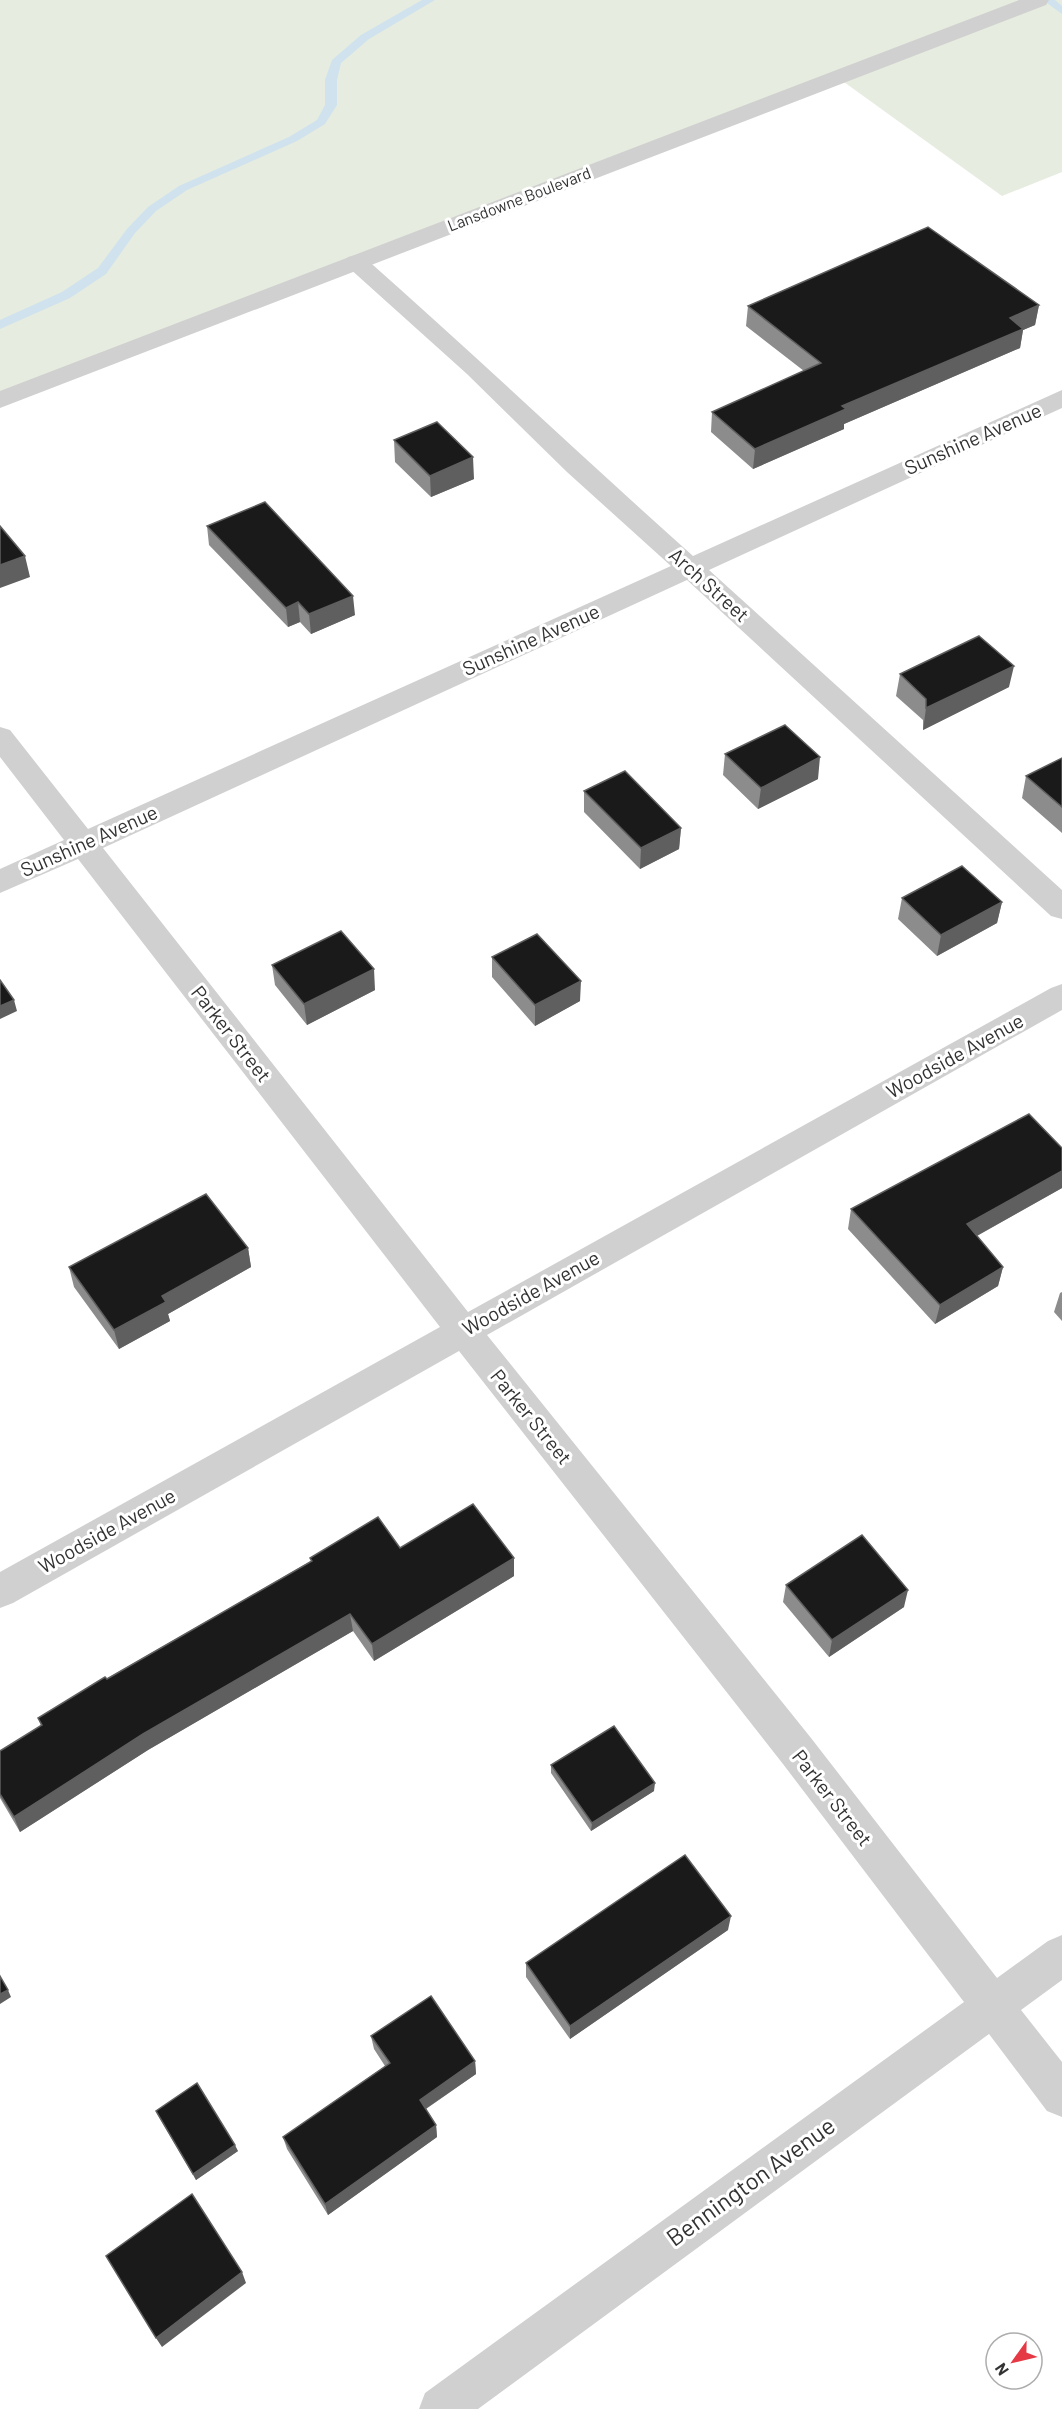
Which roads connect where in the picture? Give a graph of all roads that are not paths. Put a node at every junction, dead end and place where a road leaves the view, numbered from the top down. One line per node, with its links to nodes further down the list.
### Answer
1 (1038, 0): 2 (street, Lansdowne Boulevard)
2 (356, 262): 4 (street, Lansdowne Boulevard); 5 (street, Arch Street)
3 (1062, 398): 5 (street, Sunshine Avenue)
4 (0, 400)
5 (690, 568): 7 (street, Sunshine Avenue); 9 (street, Arch Street)
6 (0, 737): 7 (street, Parker Street)
7 (83, 844): 8 (street, Sunshine Avenue); 11 (street, Parker Street)
8 (0, 882)
9 (1062, 909)
10 (1062, 996): 11 (street, Woodside Avenue)
11 (463, 1331): 12 (street, Woodside Avenue); 14 (street, Parker Street)
12 (0, 1591)
13 (1062, 1955): 14 (street, Bennington Avenue)
14 (992, 2006): 15 (street, Parker Street); 16 (street, Bennington Avenue)
15 (1062, 2096)
16 (441, 2409)

